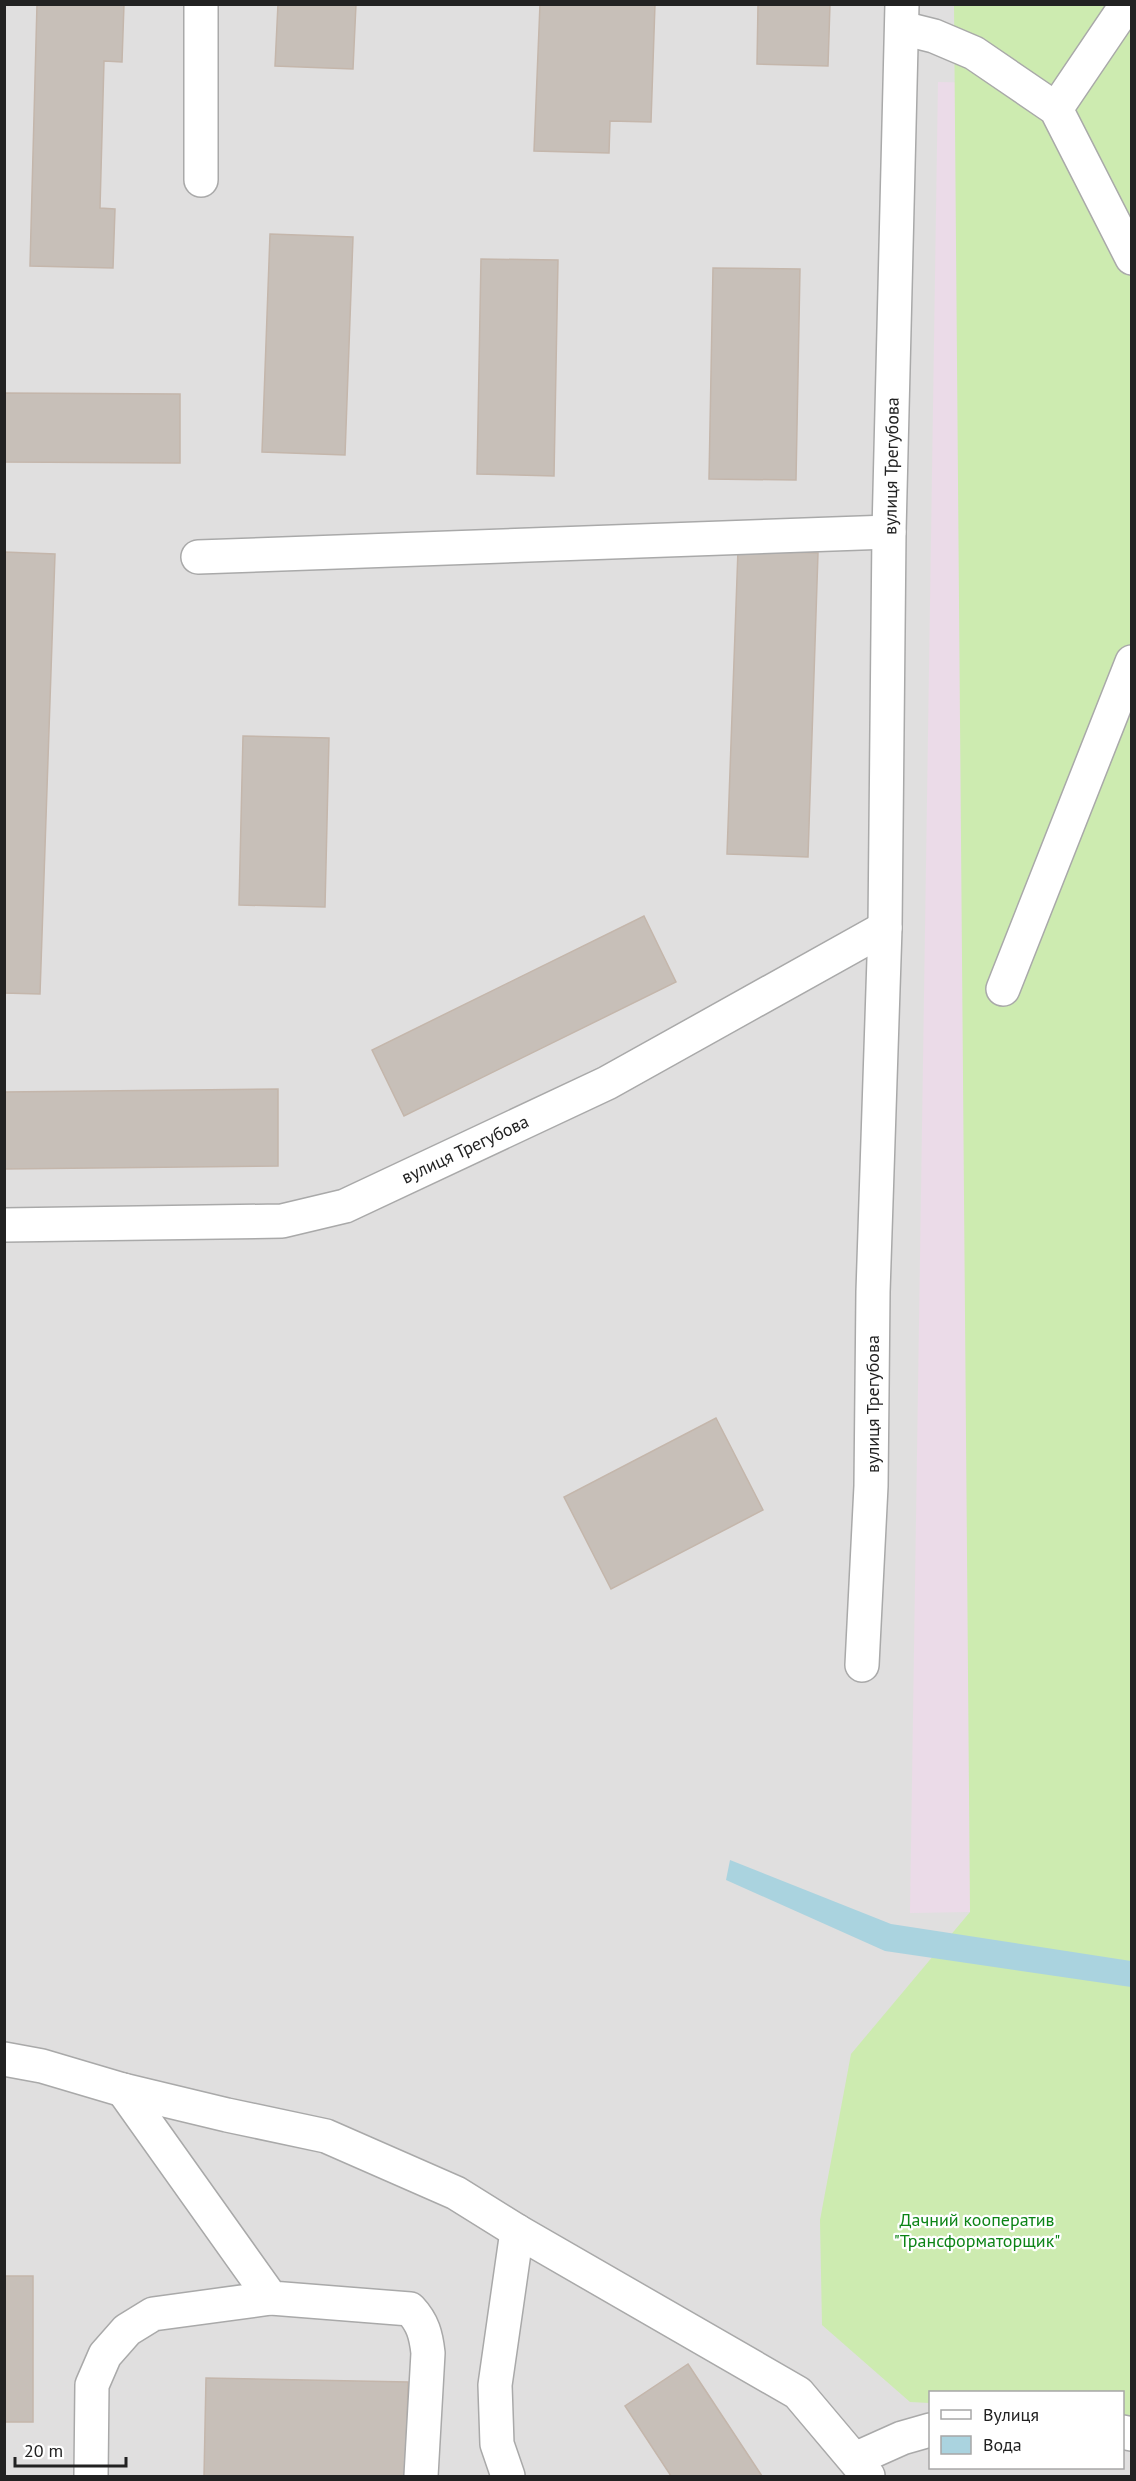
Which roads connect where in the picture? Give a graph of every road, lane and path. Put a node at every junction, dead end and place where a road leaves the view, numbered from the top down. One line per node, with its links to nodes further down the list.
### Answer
1 (201, 4): 5 (street)
2 (1127, 4): 4 (street)
3 (902, 16): 4 (street); 7 (street, вулиця Трегубова)
4 (1056, 110): 6 (street)
5 (201, 180)
6 (1131, 258)
7 (889, 532): 8 (street); 10 (street, вулиця Трегубова)
8 (198, 557)
9 (1131, 662): 11 (street)
10 (885, 928): 12 (street, вулиця Трегубова); 13 (street, вулиця Трегубова)
11 (1003, 989)
12 (4, 1225)
13 (862, 1665)
14 (4, 2059): 15 (street)
15 (123, 2090): 16 (street); 17 (street)
16 (517, 2231): 19 (street); 22 (street)
17 (272, 2298): 20 (street); 21 (street)
18 (929, 2430): 19 (street)
19 (861, 2468)
20 (91, 2476)
21 (421, 2476)
22 (508, 2476)

